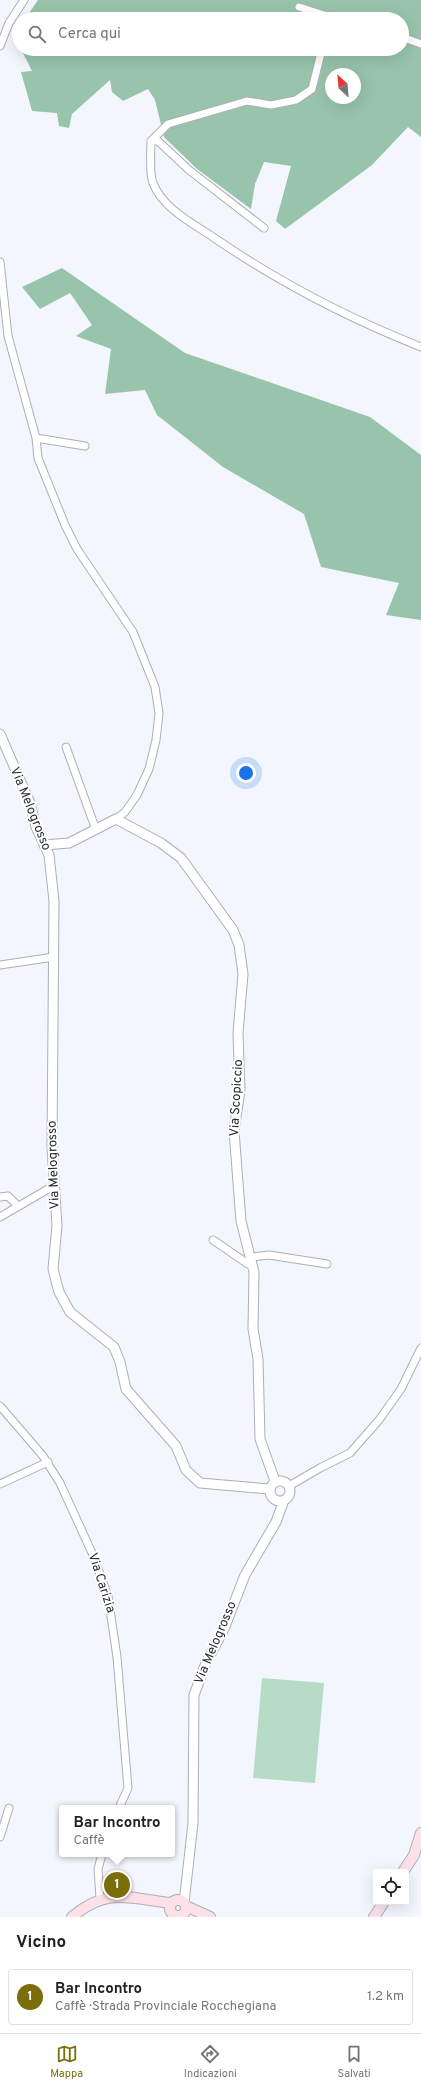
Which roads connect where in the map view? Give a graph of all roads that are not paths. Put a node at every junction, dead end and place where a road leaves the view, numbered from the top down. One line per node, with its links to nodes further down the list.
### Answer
1 (24, 0): 3 (street)
2 (300, 7): 4 (street)
3 (16, 12)
4 (313, 12)
5 (12, 18): 8 (street)
6 (409, 40): 7 (street)
7 (421, 44)
8 (0, 46)
9 (320, 56): 10 (street)
10 (151, 141): 11 (street); 13 (street)
11 (264, 228)
12 (0, 262): 14 (street)
13 (421, 347)
14 (36, 438): 15 (street); 18 (street)
15 (85, 446)
16 (0, 734): 20 (street, Via Melogrosso)
17 (66, 747): 19 (street)
18 (116, 819): 19 (street); 28 (street, Via Scopiccio)
19 (96, 830): 20 (street)
20 (44, 845): 21 (street, Via Melogrosso)
21 (54, 957): 22 (street); 23 (street, Via Melogrosso)
22 (0, 966)
23 (55, 1185): 25 (street); 34 (street, Via Melogrosso)
24 (0, 1197): 25 (street)
25 (18, 1206): 26 (street)
26 (0, 1217)
27 (213, 1240): 28 (street)
28 (252, 1260): 29 (street); 34 (street, Via Scopiccio)
29 (327, 1264)
30 (421, 1348): 35 (street)
31 (0, 1406): 32 (street, Via Carizia)
32 (48, 1462): 33 (street); 37 (street, Via Carizia)
33 (0, 1484)
34 (272, 1485): 35 (street); 36 (street)
35 (289, 1486): 36 (street)
36 (284, 1500): 45 (street, Via Melogrosso)
37 (120, 1805)
38 (9, 1808): 40 (street)
39 (421, 1833): 42 (main road)
40 (0, 1837)
41 (101, 1857): 43 (street)
42 (405, 1869)
43 (100, 1898): 45 (main road); 46 (main road)
44 (382, 1905): 48 (main road)
45 (178, 1910): 47 (main road)
46 (72, 1917)
47 (210, 1917)
48 (374, 1917)

